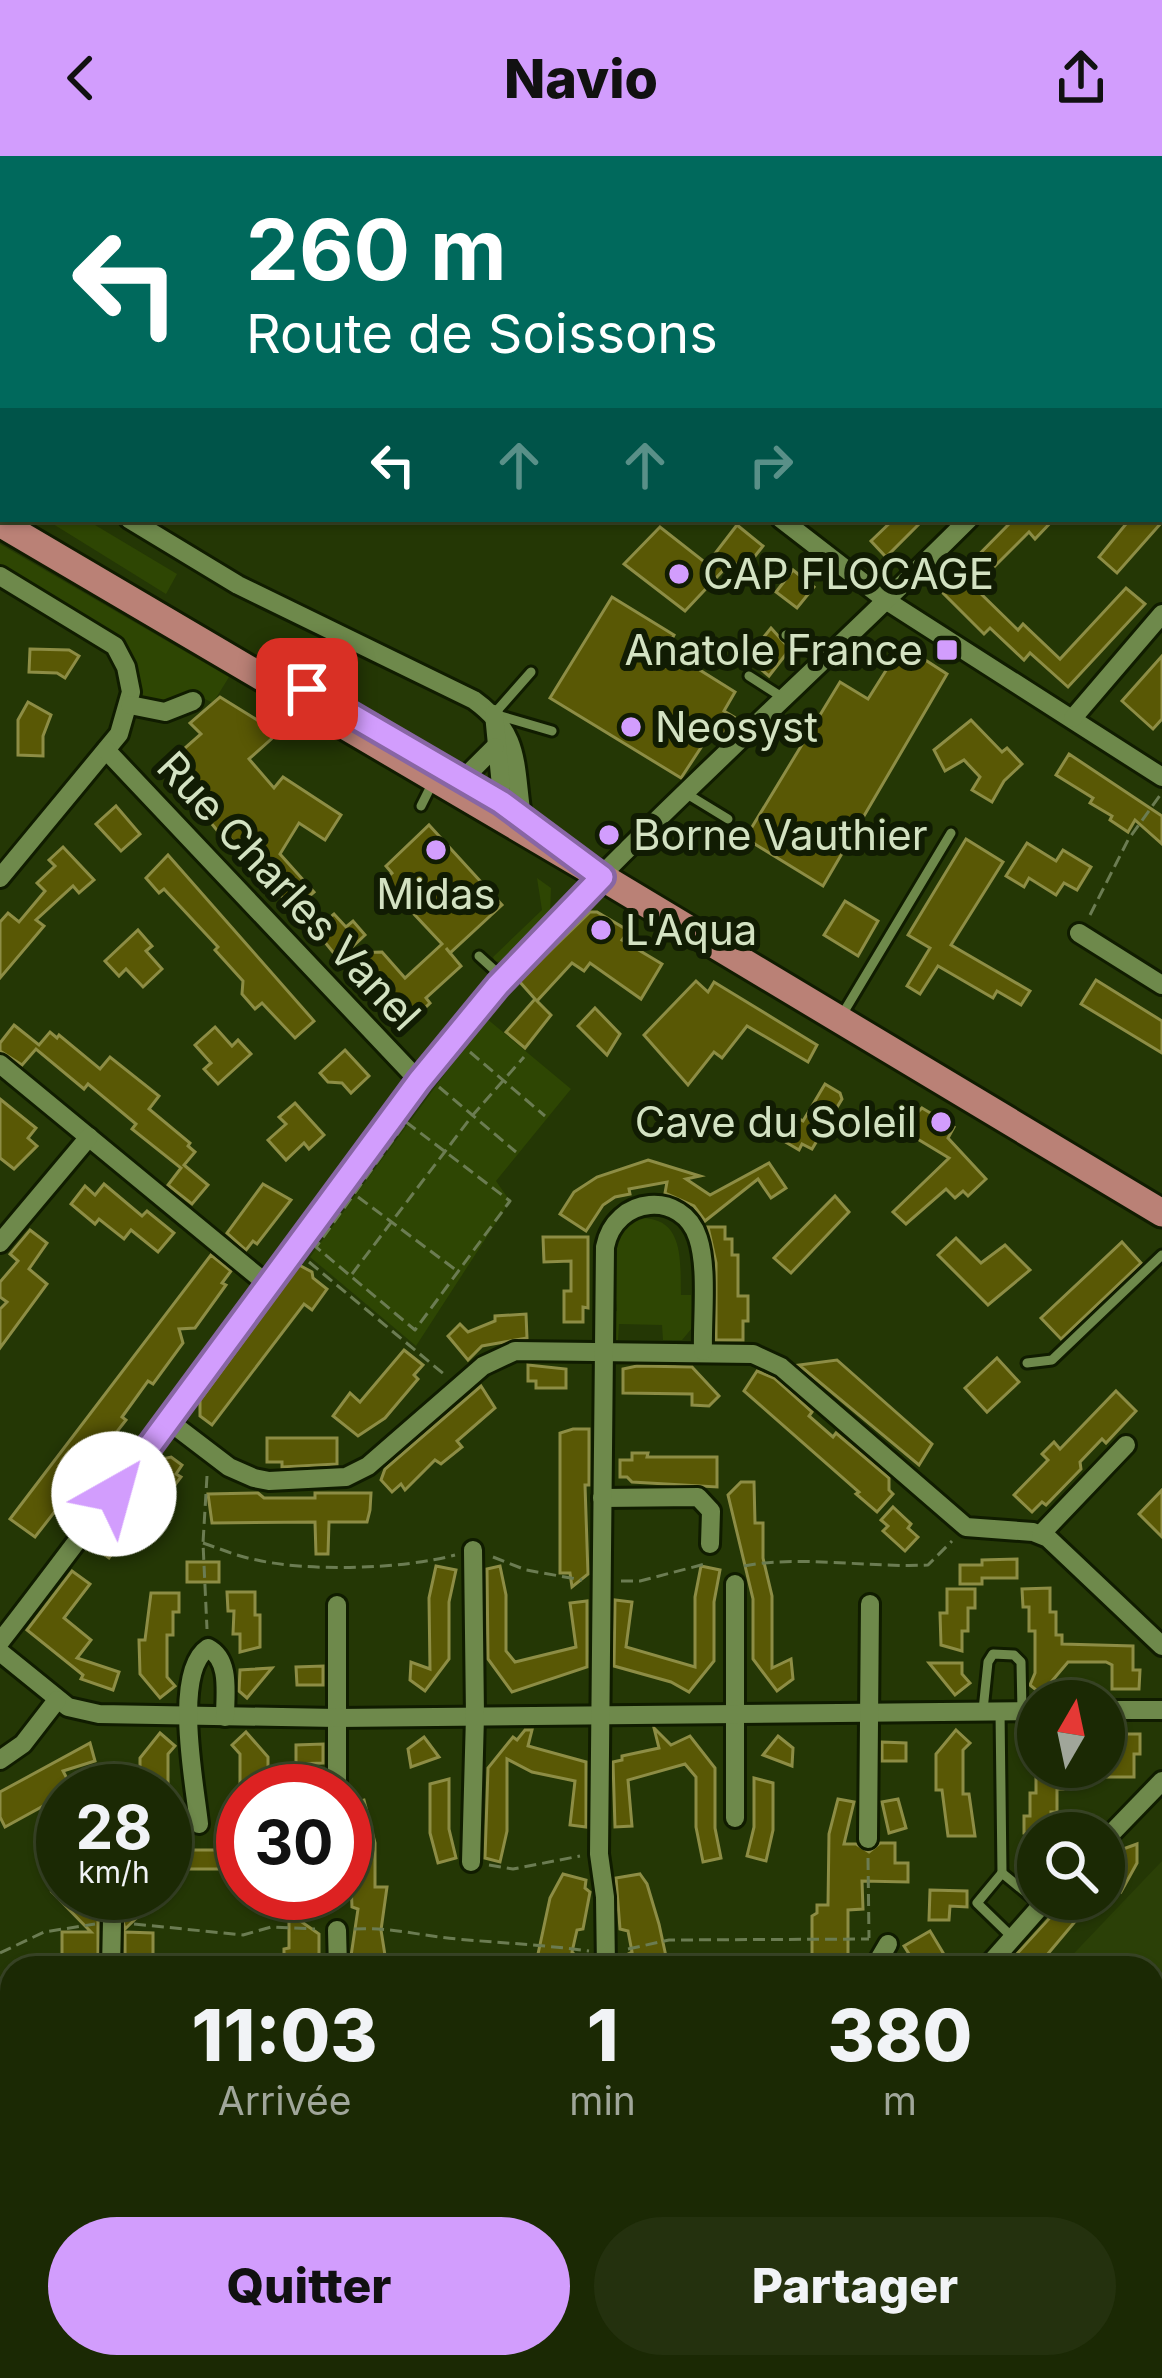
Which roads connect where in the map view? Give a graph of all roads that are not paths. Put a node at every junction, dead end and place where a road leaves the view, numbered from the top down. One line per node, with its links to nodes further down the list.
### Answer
1 (21, 522): 13 (main road)
2 (134, 522): 17 (street)
3 (785, 522): 7 (street)
4 (966, 522): 7 (street)
5 (0, 523): 13 (main road)
6 (0, 576): 16 (street)
7 (886, 602): 10 (street); 18 (street)
8 (1162, 614): 18 (street)
9 (786, 635): 10 (lane)
10 (825, 661): 14 (street)
11 (531, 672): 17 (lane)
12 (748, 676): 14 (lane)
13 (303, 695): 23 (main road)
14 (785, 699): 24 (street)
15 (193, 701): 16 (street)
16 (130, 705): 21 (street)
17 (494, 714): 19 (lane); 20 (street); 26 (street)
18 (1073, 718): 22 (street)
19 (553, 731)
20 (495, 747): 23 (street); 26 (street)
21 (106, 750): 30 (street); 37 (street, Rue Charles Vanel)
22 (1162, 777)
23 (448, 780): 25 (lane); 26 (main road)
24 (687, 794): 27 (lane); 29 (street)
25 (421, 806)
26 (507, 812): 29 (main road)
27 (728, 819)
28 (951, 833): 35 (lane)
29 (602, 877): 33 (street); 35 (main road)
30 (0, 878)
31 (1079, 934): 34 (street)
32 (479, 956): 33 (lane)
33 (504, 979): 37 (street)
34 (1162, 986)
35 (839, 1019): 39 (main road)
36 (0, 1064): 38 (street)
37 (426, 1082): 42 (street)
38 (88, 1137): 40 (street); 42 (street)
39 (1162, 1213)
40 (0, 1243)
41 (1162, 1255): 45 (lane)
42 (267, 1283): 46 (street)
43 (603, 1349): 44 (street); 44 (street); 46 (street); 48 (street)
44 (703, 1351): 49 (street)
45 (1027, 1363)
46 (170, 1422): 55 (street)
47 (1126, 1444): 49 (street)
48 (602, 1498): 50 (street); 66 (street)
49 (1041, 1534): 56 (street)
50 (710, 1544)
51 (473, 1550): 68 (street)
52 (736, 1576): 65 (street)
53 (870, 1604): 64 (street)
54 (337, 1605): 70 (street)
55 (0, 1642)
56 (1162, 1646)
57 (0, 1652): 59 (street)
58 (1024, 1680): 62 (lane)
59 (57, 1700): 67 (street); 71 (street)
60 (1125, 1710): 61 (street)
61 (1162, 1710)
62 (992, 1711): 63 (street); 64 (street); 79 (lane)
63 (1017, 1711)
64 (867, 1712): 65 (street); 77 (street)
65 (735, 1714): 66 (street); 74 (street)
66 (603, 1715): 68 (street); 88 (street)
67 (187, 1716): 69 (street); 69 (street); 76 (street)
68 (475, 1716): 70 (street); 78 (street)
69 (225, 1717): 70 (street)
70 (337, 1718): 72 (street)
71 (0, 1760)
72 (337, 1764)
73 (1162, 1781): 75 (street)
74 (735, 1817)
75 (1125, 1819)
76 (199, 1824)
77 (868, 1839)
78 (471, 1862)
79 (1002, 1873): 80 (lane); 84 (lane)
80 (1017, 1883)
81 (1029, 1920): 84 (street)
82 (112, 1922): 86 (street)
83 (338, 1930): 87 (street)
84 (1013, 1939): 90 (street)
85 (888, 1944): 89 (street)
86 (111, 1956)
87 (338, 1956)
88 (606, 1956)
89 (881, 1956)
90 (997, 1956)

